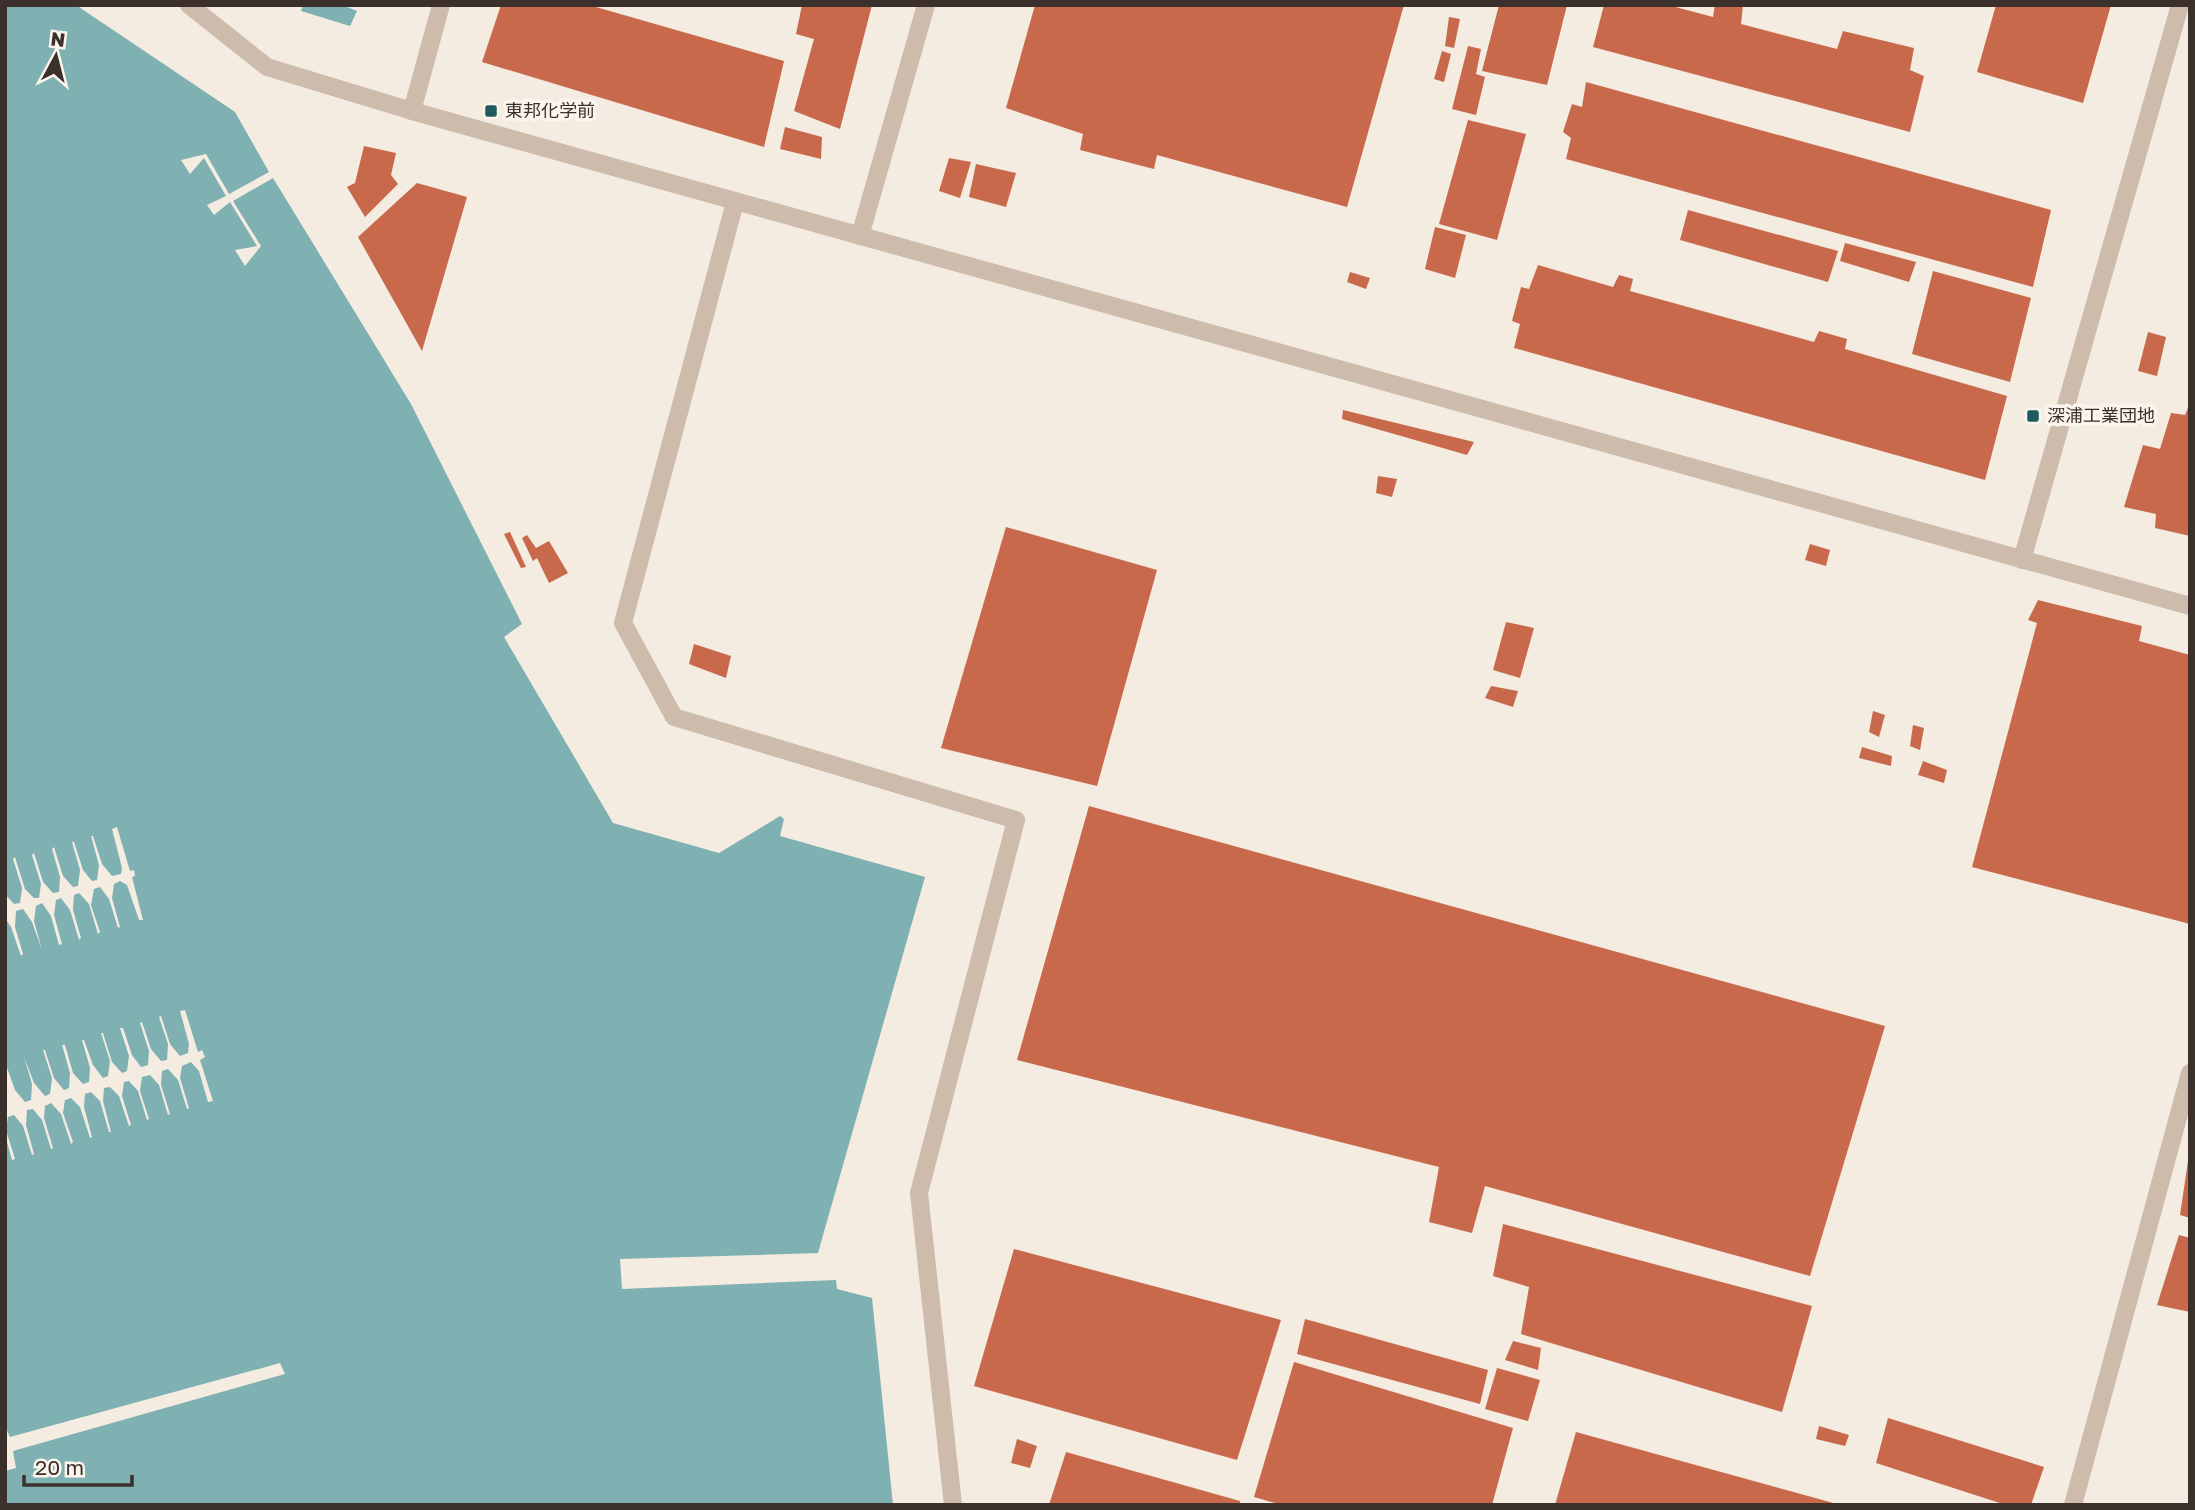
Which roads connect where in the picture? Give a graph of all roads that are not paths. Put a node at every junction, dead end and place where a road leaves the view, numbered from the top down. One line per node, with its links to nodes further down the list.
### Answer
1 (189, 5): 5 (street)
2 (442, 5): 5 (street)
3 (926, 5): 7 (street)
4 (2180, 5): 8 (street)
5 (412, 111): 6 (street)
6 (735, 202): 7 (street); 11 (street)
7 (860, 236): 8 (street)
8 (2022, 559): 9 (street)
9 (2190, 606)
10 (2190, 1073): 12 (street)
11 (953, 1505)
12 (2073, 1505)

